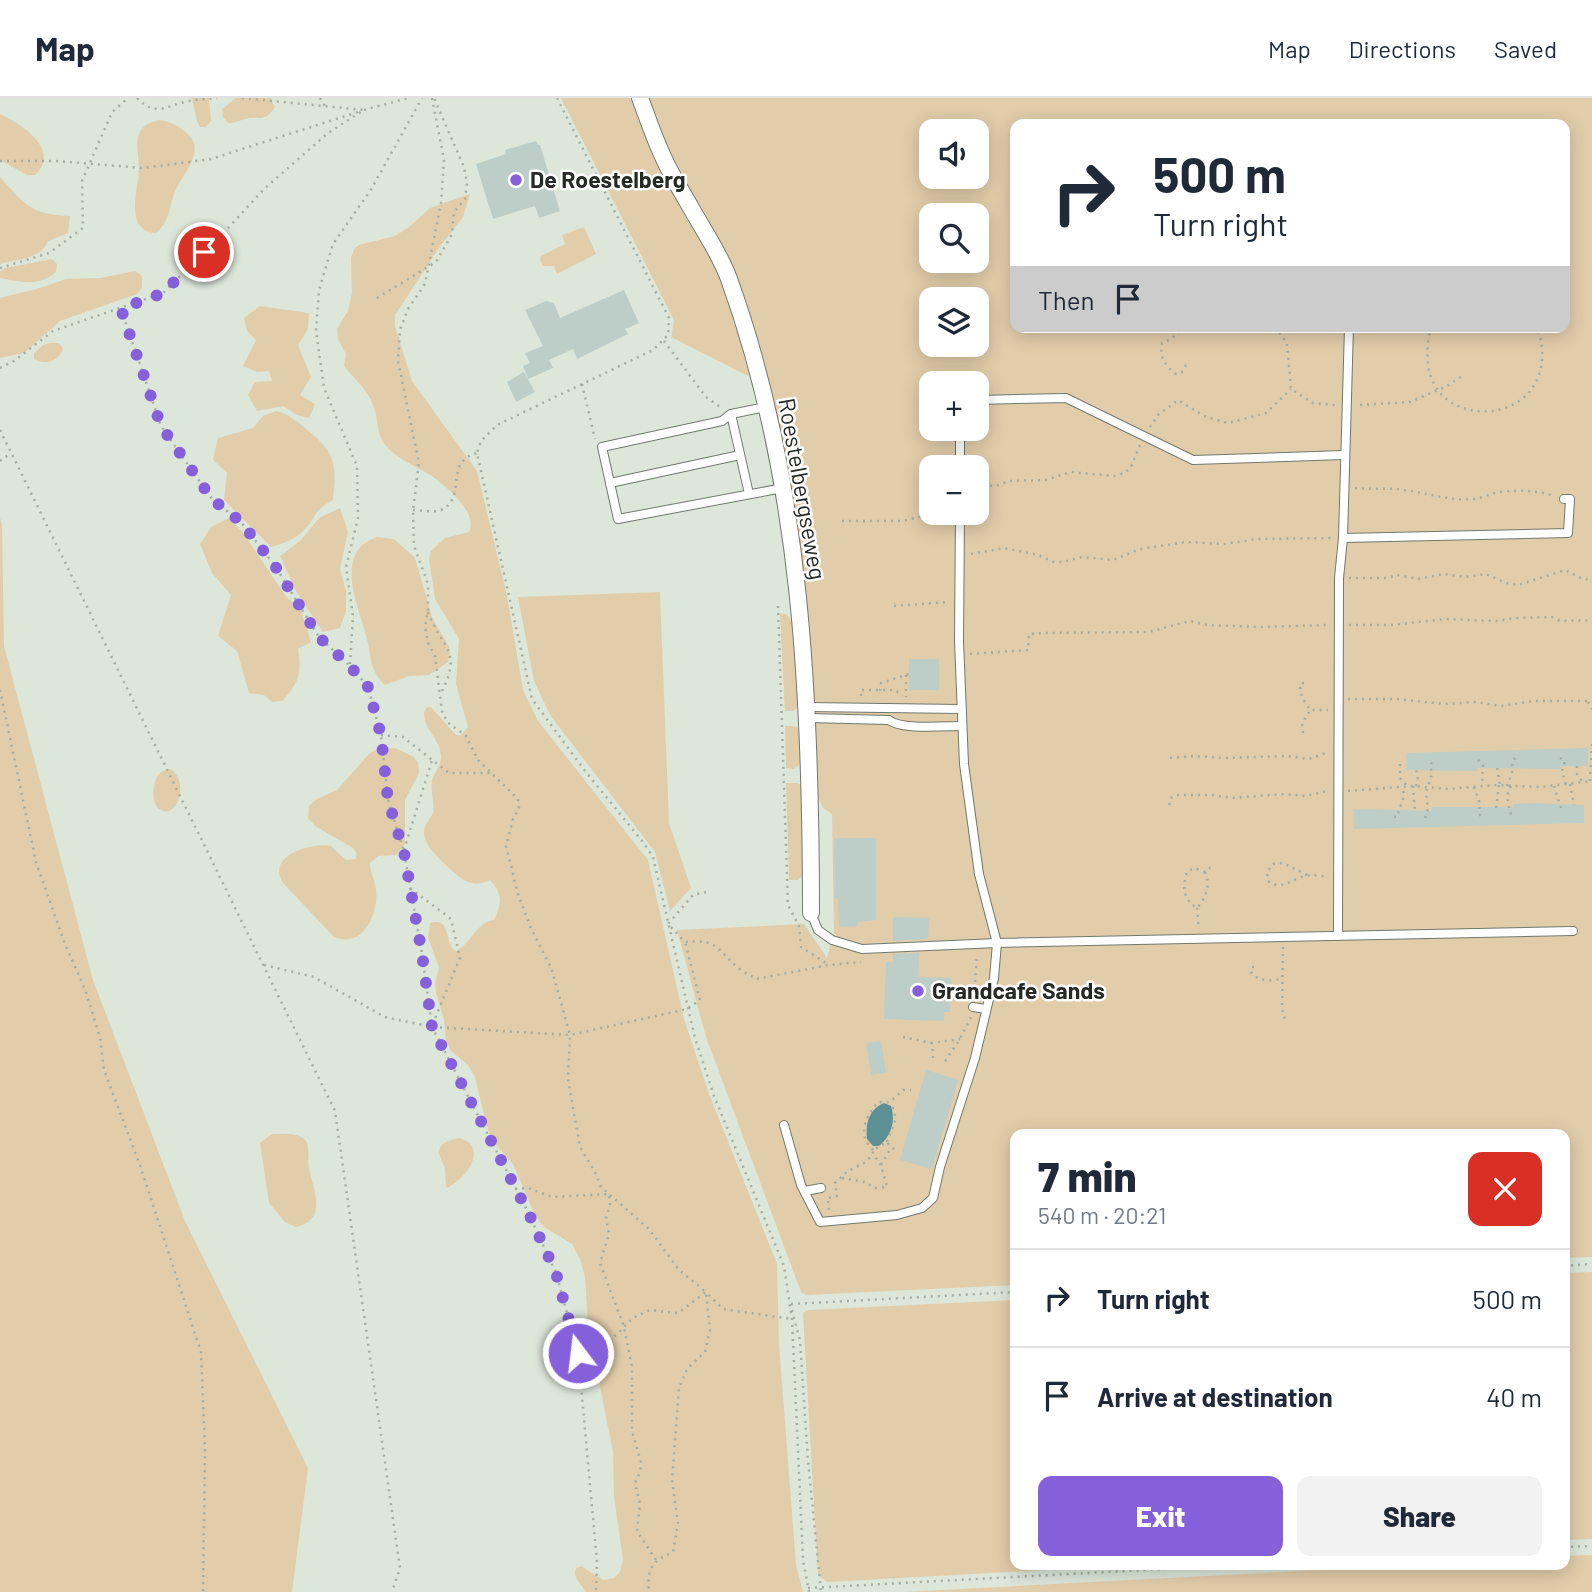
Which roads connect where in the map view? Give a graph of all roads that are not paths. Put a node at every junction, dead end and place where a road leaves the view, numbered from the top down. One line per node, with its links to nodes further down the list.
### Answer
1 (640, 98): 4 (street, Roestelbergseweg)
2 (1349, 333): 6 (lane)
3 (989, 400): 6 (lane)
4 (766, 407): 5 (lane); 9 (street, Roestelbergseweg)
5 (731, 414): 7 (lane); 8 (lane)
6 (1344, 455): 13 (lane)
7 (740, 456): 8 (lane); 10 (lane)
8 (610, 483): 10 (lane)
9 (783, 488): 10 (lane); 15 (street, Roestelbergseweg)
10 (749, 494)
11 (1564, 499): 13 (lane)
12 (960, 525): 14 (lane)
13 (1342, 538): 19 (lane)
14 (961, 709): 15 (lane); 16 (lane)
15 (808, 712): 16 (lane); 17 (street, Roestelbergseweg)
16 (961, 726): 20 (lane)
17 (811, 913): 20 (lane)
18 (1573, 931): 19 (lane)
19 (1338, 936): 20 (lane)
20 (997, 943): 22 (lane)
21 (973, 1007): 22 (lane)
22 (986, 1009): 25 (lane)
23 (784, 1125): 25 (lane)
24 (821, 1188): 25 (lane)
25 (804, 1191)

